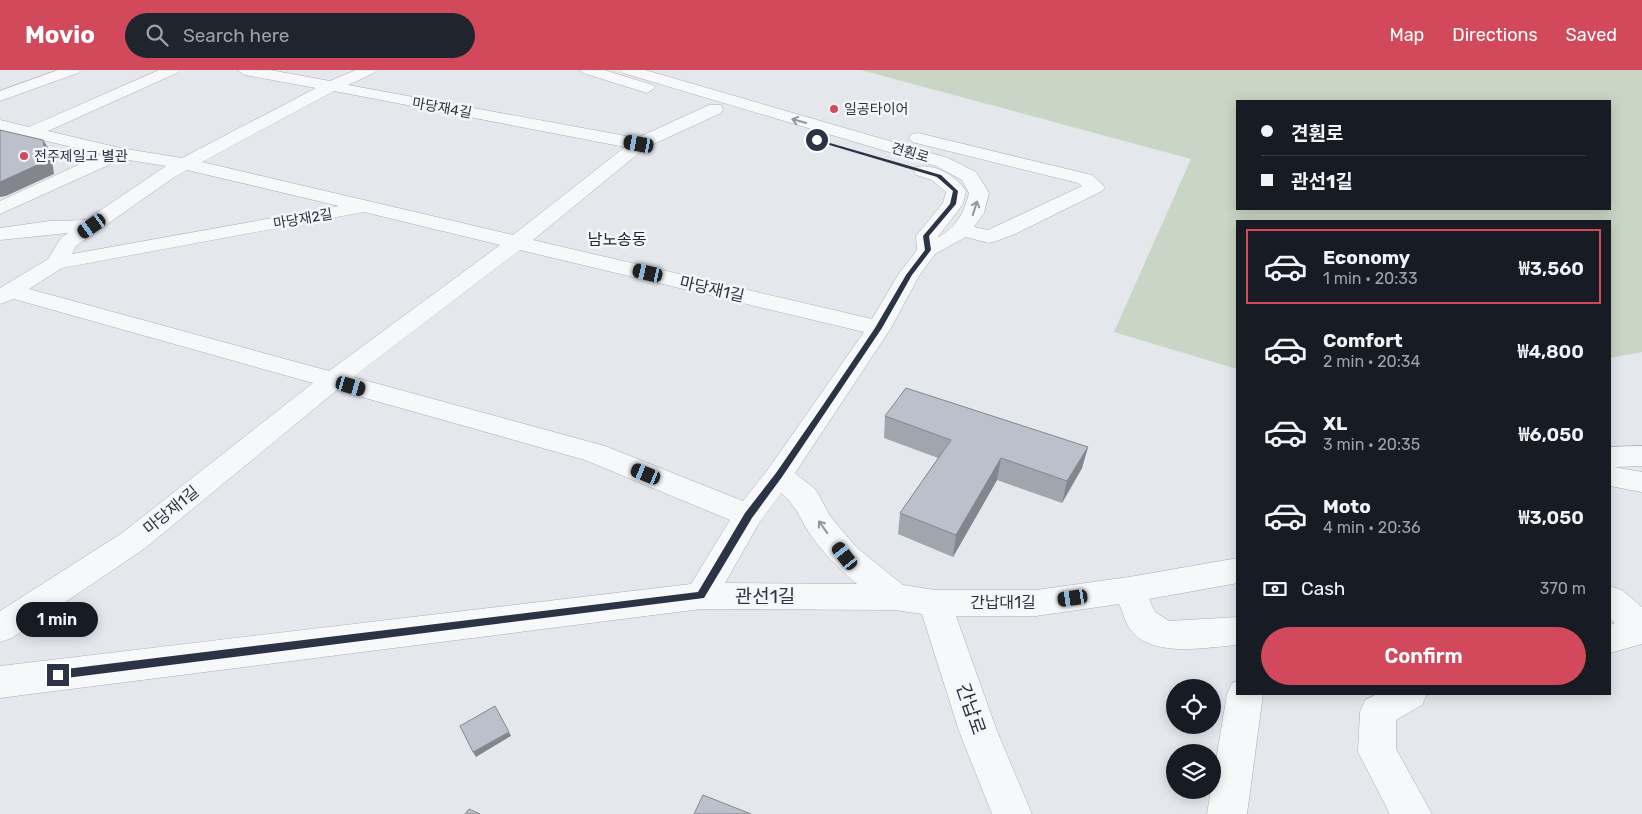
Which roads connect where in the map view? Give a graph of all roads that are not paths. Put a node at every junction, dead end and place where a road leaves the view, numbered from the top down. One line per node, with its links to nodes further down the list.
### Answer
1 (73, 70): 8 (street)
2 (172, 70): 11 (street)
3 (245, 70): 7 (street, 마당재4길)
4 (369, 70): 7 (street, 마당재2길)
5 (588, 70): 9 (street, 견훤로)
6 (628, 70): 12 (street, 견훤로, one-way to 6)
7 (339, 79): 13 (street, 마당재4길); 15 (street, 마당재2길)
8 (0, 96)
9 (715, 109): 13 (street, 마당재1길); 22 (street, 견훤로)
10 (0, 125): 11 (street, 마당재2길)
11 (29, 133): 14 (street, 마당재2길)
12 (861, 139): 19 (street, 견훤로, one-way to 12); 19 (street)
13 (639, 144): 21 (street, 마당재1길)
14 (120, 152): 15 (street, 마당재2길); 17 (street)
15 (185, 164): 16 (street, 마당재2길); 18 (street, 마당재2길)
16 (367, 207): 21 (street, 마당재1길); 23 (street, 마당재2길)
17 (0, 208)
18 (92, 226): 20 (street); 23 (street, 마당재2길)
19 (961, 230): 22 (street, 견훤로)
20 (0, 234)
21 (517, 242): 25 (street, 마당재1길); 26 (street, 마당재1길)
22 (928, 250): 25 (street)
23 (56, 263): 24 (street, 마당재2길)
24 (6, 295): 26 (street, 마당재2길)
25 (878, 328): 28 (street)
26 (332, 381): 30 (street); 37 (street, 마당재1길)
27 (1611, 458): 29 (street)
28 (779, 475): 30 (street); 34 (street, one-way to 28)
29 (1633, 477)
30 (748, 515): 33 (street)
31 (1236, 570): 32 (street, 간납대1길)
32 (1129, 590): 36 (street, 간납대1길); 39 (street)
33 (701, 596): 34 (street, 관선1길); 41 (street, 관선1길)
34 (895, 597): 36 (street, 관선1길)
35 (1611, 600): 38 (street)
36 (935, 603): 44 (street, 간납로)
37 (0, 628)
38 (1642, 628): 40 (street)
39 (1236, 630)
40 (1611, 638)
41 (0, 682)
42 (1246, 695): 45 (street)
43 (1407, 695): 46 (street)
44 (1012, 814)
45 (1226, 814)
46 (1412, 814)

